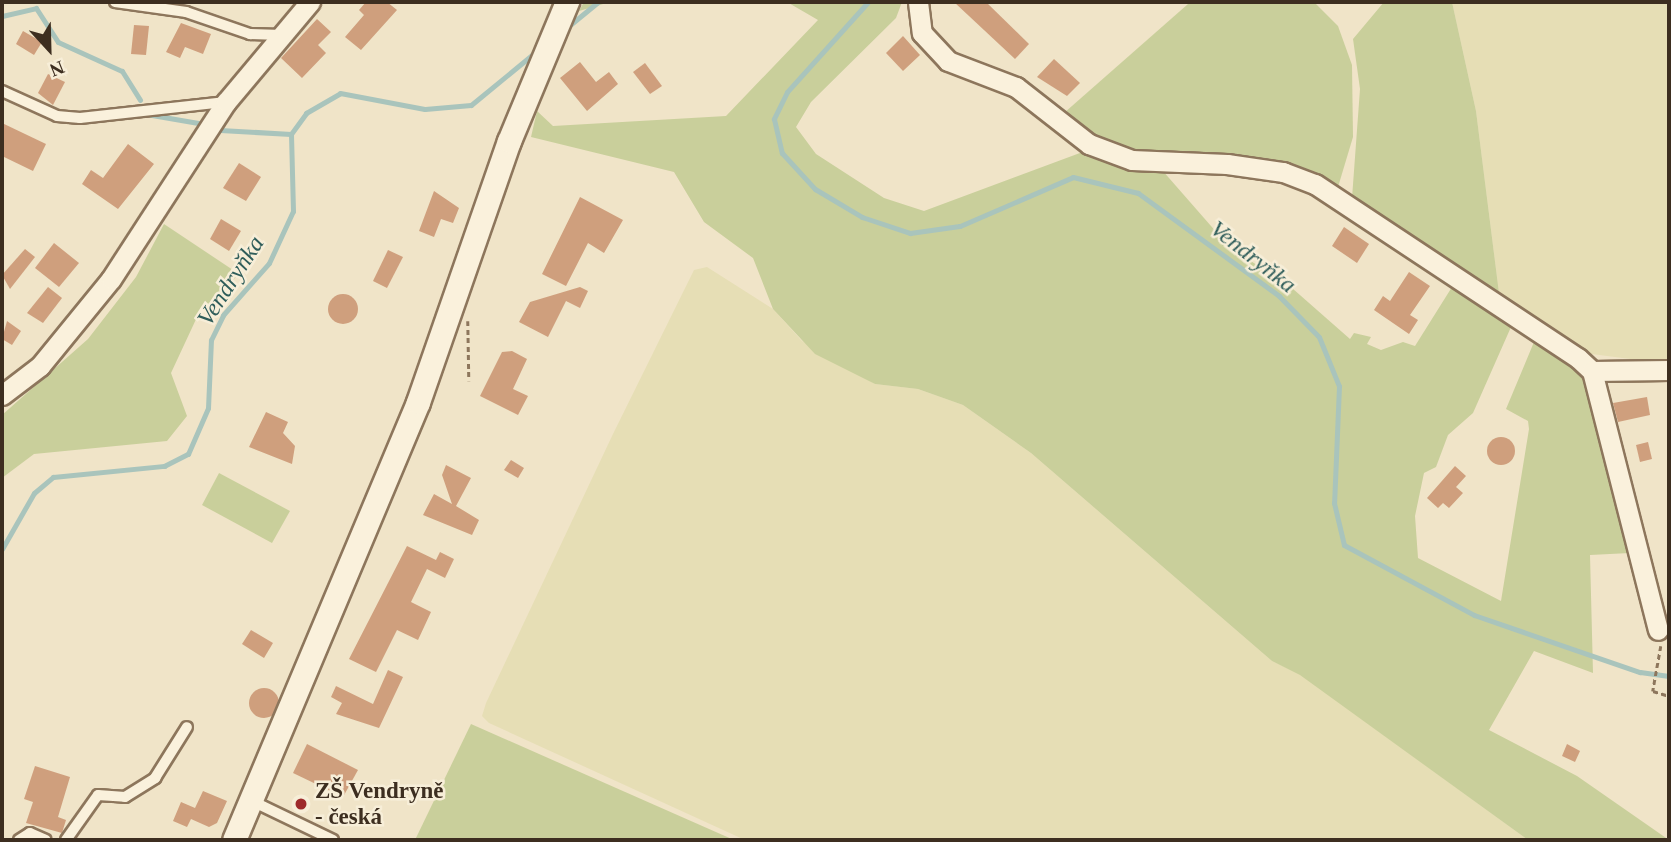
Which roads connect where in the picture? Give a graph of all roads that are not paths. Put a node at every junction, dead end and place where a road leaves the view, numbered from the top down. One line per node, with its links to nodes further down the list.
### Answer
1 (115, 2): 5 (lane)
2 (310, 2): 5 (street)
3 (918, 2): 9 (street)
4 (566, 5): 13 (street)
5 (286, 35): 7 (street)
6 (2, 91): 7 (lane)
7 (226, 102): 10 (street)
8 (1669, 370): 9 (street)
9 (1592, 371): 11 (street)
10 (2, 395)
11 (1658, 630)
12 (187, 727): 16 (lane)
13 (252, 801): 17 (street); 18 (lane)
14 (19, 840): 15 (lane)
15 (46, 840)
16 (66, 840)
17 (234, 840)
18 (333, 840)

